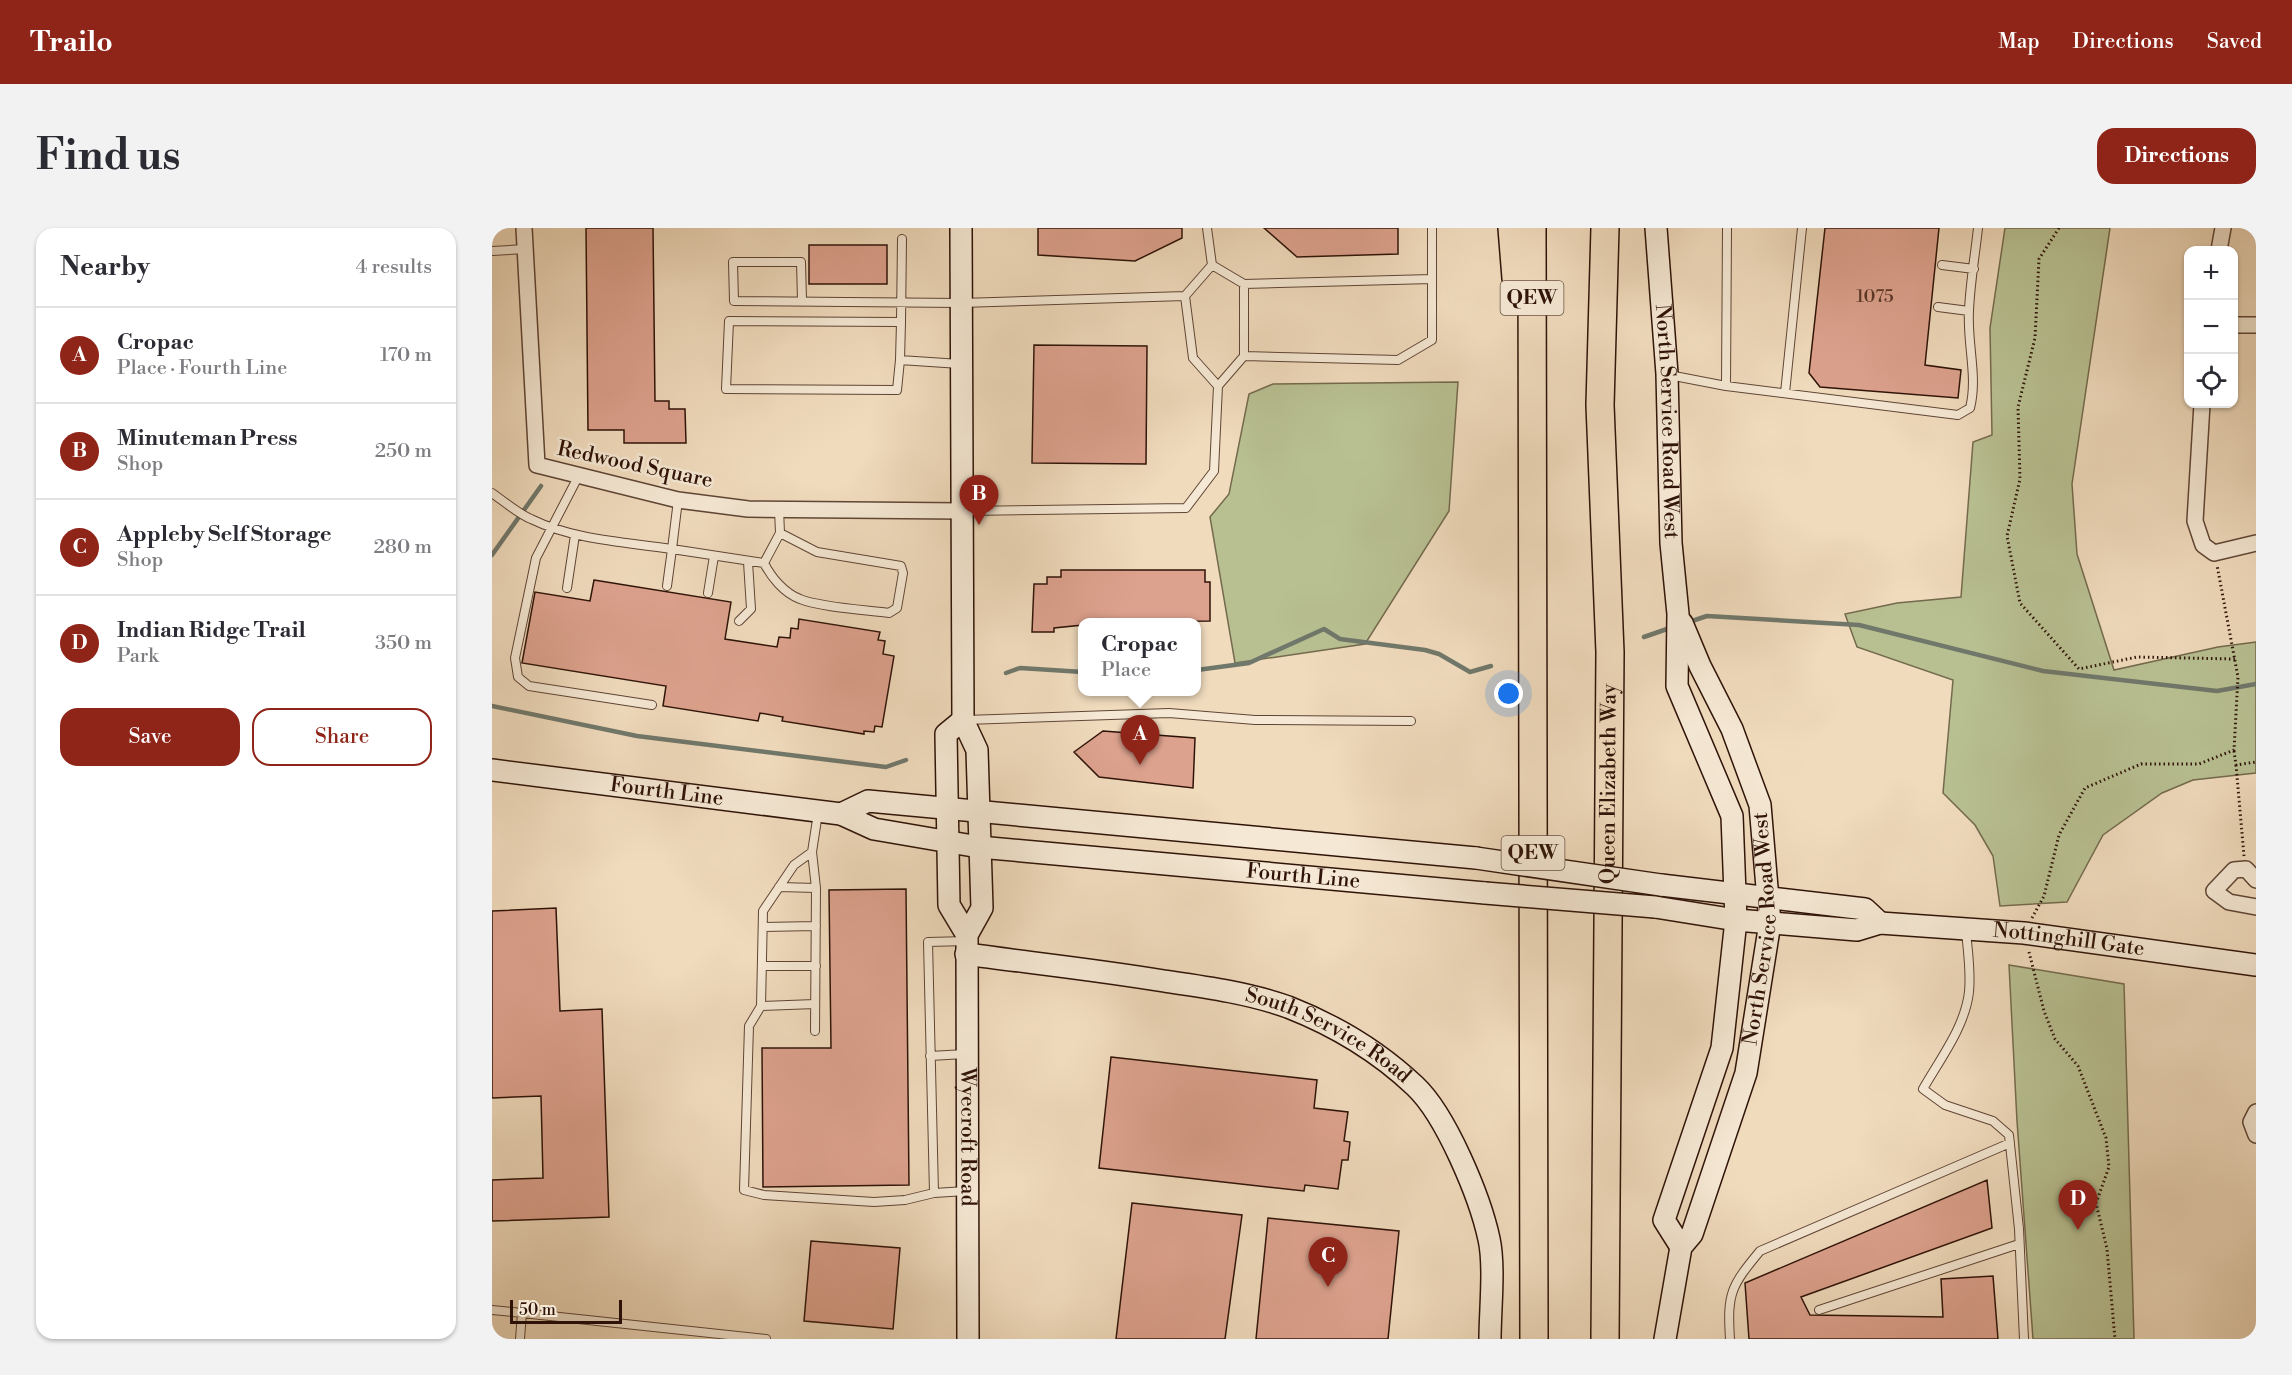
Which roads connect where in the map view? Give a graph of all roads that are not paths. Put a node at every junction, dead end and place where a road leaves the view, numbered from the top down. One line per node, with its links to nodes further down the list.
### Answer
1 (524, 228): 15 (street, Redwood Square)
2 (961, 228): 25 (street)
3 (1207, 228): 17 (lane)
4 (1432, 228): 20 (lane)
5 (1512, 228): 34 (highway)
6 (1532, 228): 34 (highway, QEW)
7 (1656, 228): 35 (street, North Service Road West)
8 (1727, 228): 37 (lane)
9 (1802, 228): 38 (lane)
10 (1978, 228): 19 (lane)
11 (2223, 228): 14 (street)
12 (1606, 231): 105 (highway, Queen Elizabeth Way)
13 (902, 239): 24 (lane)
14 (2220, 246)
15 (525, 249): 16 (lane); 40 (street, Redwood Square)
16 (492, 251)
17 (1212, 265): 21 (lane); 22 (lane)
18 (1942, 265): 19 (lane)
19 (1974, 269): 27 (lane)
20 (1432, 279): 21 (lane); 31 (lane)
21 (1244, 284): 31 (lane)
22 (1185, 296): 25 (lane); 36 (lane)
23 (802, 300): 23 (lane); 24 (lane)
24 (903, 301): 25 (lane); 28 (lane)
25 (961, 303): 33 (street)
26 (1938, 307): 27 (lane)
27 (1969, 311): 38 (lane)
28 (901, 322): 32 (lane); 32 (lane)
29 (2238, 325): 30 (street)
30 (2256, 325)
31 (1244, 356): 36 (lane)
32 (900, 360): 33 (lane)
33 (962, 364): 44 (street)
34 (1532, 367): 104 (highway, QEW)
35 (1667, 374): 37 (lane); 56 (street, North Service Road West)
36 (1218, 386): 44 (lane)
37 (1726, 386): 38 (lane)
38 (1785, 393)
39 (2202, 408): 48 (street)
40 (579, 475): 42 (street, Redwood Square); 45 (lane)
41 (492, 493): 45 (lane)
42 (678, 500): 43 (street, Redwood Square); 49 (lane)
43 (779, 509): 44 (street, Redwood Square); 46 (lane)
44 (962, 512): 59 (street)
45 (553, 529): 47 (lane); 58 (lane)
46 (780, 533): 52 (lane); 52 (lane)
47 (575, 535): 49 (lane); 54 (lane)
48 (2256, 543)
49 (672, 549): 50 (lane); 53 (lane)
50 (714, 556): 51 (lane); 55 (lane)
51 (748, 562): 52 (lane); 57 (lane)
52 (764, 563)
53 (667, 586)
54 (567, 588)
55 (708, 593)
56 (1678, 614): 72 (street, North Service Road West); 73 (street, North Service Road West)
57 (739, 621)
58 (652, 705)
59 (963, 720): 60 (lane); 62 (street, Wyecroft Road); 64 (street, Wyecroft Road)
60 (1411, 721)
61 (492, 770): 63 (street, Fourth Line)
62 (947, 808): 64 (street, Fourth Line); 65 (street, Fourth Line); 66 (street, Wyecroft Road)
63 (819, 811): 65 (street, Fourth Line); 68 (lane)
64 (978, 812): 67 (street, Wyecroft Road); 72 (street, Fourth Line, bridge)
65 (841, 814): 66 (street, Fourth Line)
66 (950, 842): 67 (street, Fourth Line); 81 (street, Wyecroft Road)
67 (980, 848): 75 (street, Fourth Line, bridge); 81 (street, Wyecroft Road)
68 (812, 852): 70 (lane); 71 (lane)
69 (2251, 875): 74 (street)
70 (779, 887): 71 (lane); 79 (lane)
71 (816, 888): 78 (lane)
72 (1735, 894): 73 (street, Fourth Line); 75 (street, North Service Road West)
73 (1767, 898): 76 (street, North Service Road West); 77 (street, Nottinghill Gate)
74 (2256, 907)
75 (1736, 920): 76 (street, Fourth Line); 96 (street, North Service Road West)
76 (1770, 923): 77 (street, Nottinghill Gate); 96 (street, North Service Road West)
77 (1880, 923): 80 (street, Nottinghill Gate)
78 (816, 926): 79 (lane); 84 (lane)
79 (763, 927): 83 (lane)
80 (1966, 929): 82 (street, Nottinghill Gate); 92 (lane)
81 (967, 943): 88 (street, Wyecroft Road); 89 (lane); 103 (street, South Service Road)
82 (2256, 965)
83 (762, 966): 84 (lane); 86 (lane)
84 (816, 966): 85 (lane)
85 (815, 1004): 86 (lane); 87 (lane)
86 (761, 1006): 94 (lane)
87 (815, 1031)
88 (967, 1054): 89 (lane); 93 (street, Wyecroft Road)
89 (930, 1056): 94 (lane)
90 (2256, 1112): 91 (street)
91 (2256, 1136)
92 (2010, 1143): 95 (lane); 107 (lane)
93 (967, 1191): 94 (lane); 102 (street, Wyecroft Road)
94 (934, 1193)
95 (2019, 1244): 98 (lane); 108 (lane)
96 (1681, 1246): 106 (street, North Service Road West)
97 (492, 1310): 99 (lane)
98 (1819, 1310)
99 (522, 1313): 100 (lane); 101 (lane)
100 (520, 1339)
101 (766, 1339)
102 (968, 1339)
103 (1490, 1339)
104 (1534, 1339)
105 (1605, 1339)
106 (1665, 1339)
107 (1730, 1339)
108 (2024, 1339)

